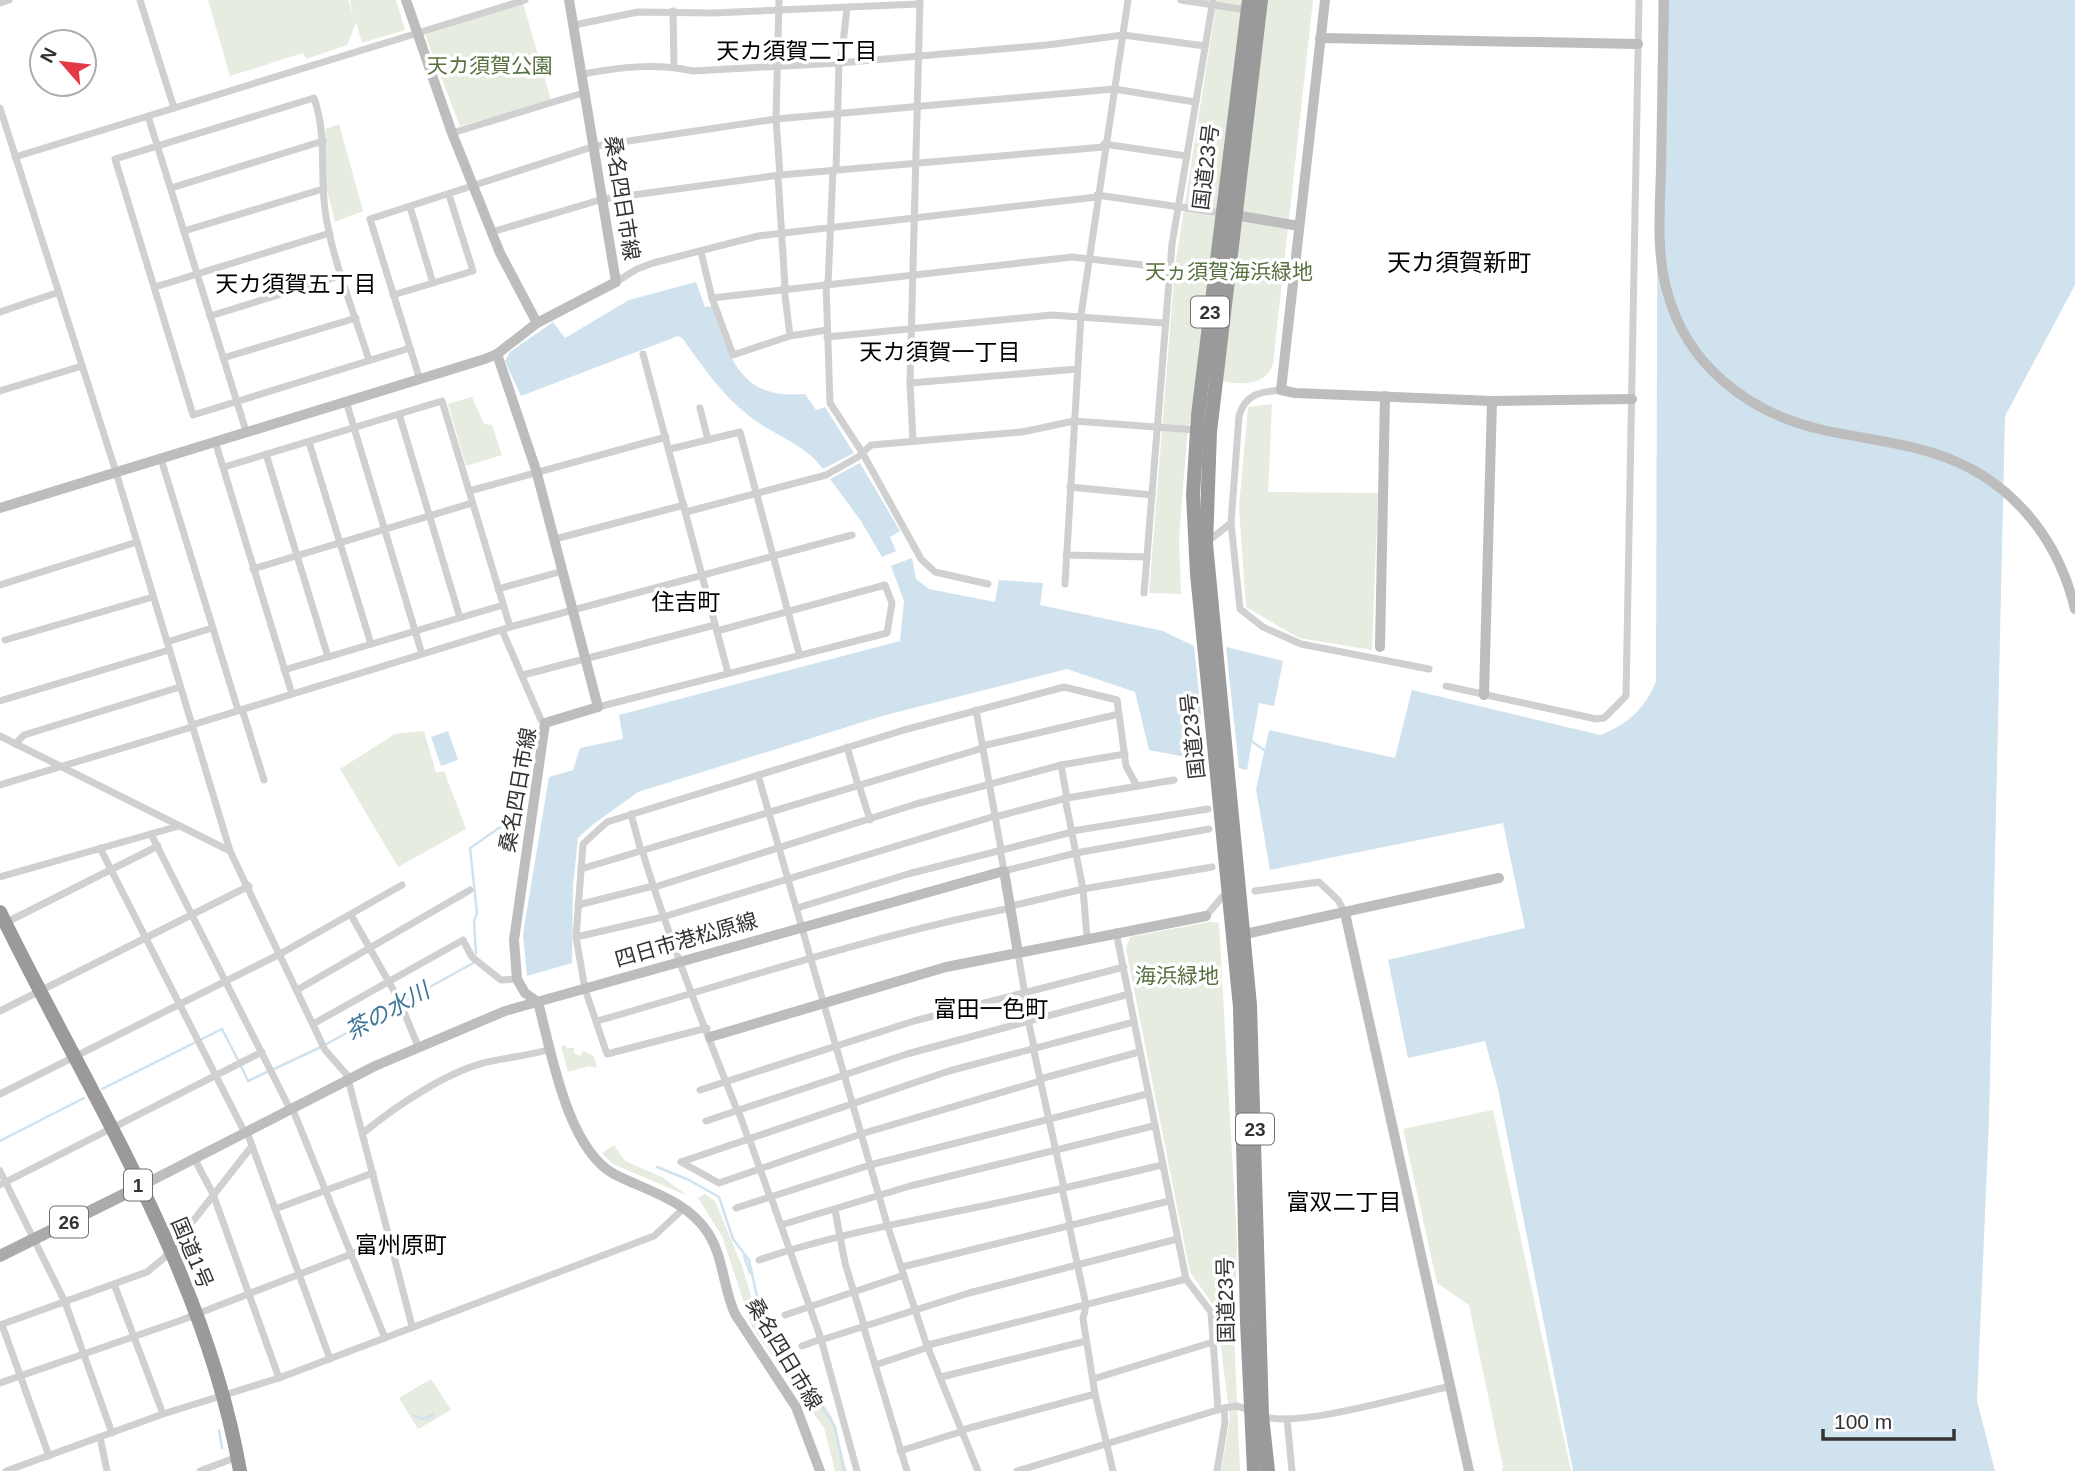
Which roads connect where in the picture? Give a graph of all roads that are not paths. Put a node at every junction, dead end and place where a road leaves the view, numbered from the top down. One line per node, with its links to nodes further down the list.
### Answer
1 (9, 0): 15 (street)
2 (140, 0): 37 (street)
3 (406, 0): 22 (street)
4 (525, 0): 22 (street)
5 (569, 0): 21 (street, 桑名四日市線)
6 (779, 0): 19 (street)
7 (929, 0): 14 (street)
8 (1128, 0): 23 (street)
9 (1181, 0): 16 (street)
10 (1261, 0): 60 (highway, 国道23号 / 23)
11 (1325, 0): 24 (street)
12 (1639, 0): 25 (street)
13 (1664, 0): 155 (street)
14 (920, 2): 17 (street); 27 (street)
15 (0, 3)
16 (1212, 3): 18 (street); 26 (street)
17 (848, 5): 19 (street); 28 (street)
18 (1249, 5): 60 (highway, 国道23号 / 23)
19 (779, 9): 20 (street); 29 (street)
20 (673, 11): 21 (street); 30 (street)
21 (574, 25): 31 (street, 桑名四日市線)
22 (416, 33): 37 (street); 42 (street)
23 (1123, 35): 26 (street); 27 (street); 32 (street)
24 (1320, 38): 25 (street); 62 (street)
25 (1638, 44): 103 (street)
26 (1205, 47): 34 (street)
27 (918, 56): 28 (street); 35 (street)
28 (840, 62): 29 (street); 38 (street)
29 (778, 65): 30 (street); 40 (street)
30 (674, 66): 31 (street)
31 (583, 74): 33 (street, 桑名四日市線)
32 (1114, 89): 34 (street); 35 (street); 45 (street)
33 (586, 92): 42 (street); 46 (street, 桑名四日市線)
34 (1195, 102): 47 (street)
35 (916, 106): 38 (street); 49 (street)
36 (0, 108): 41 (street)
37 (174, 108): 39 (street)
38 (836, 114): 40 (street); 50 (street)
39 (149, 116): 44 (street); 48 (street)
40 (776, 119): 46 (street); 51 (street)
41 (4, 132): 48 (street)
42 (452, 133): 52 (street)
43 (323, 141): 44 (street); 53 (street); 54 (street)
44 (158, 145): 53 (street); 77 (street)
45 (1104, 145): 47 (street); 49 (street); 56 (street)
46 (594, 146): 52 (street); 57 (street, 桑名四日市線)
47 (1186, 156): 58 (street)
48 (15, 157): 79 (street)
49 (916, 162): 50 (street); 61 (street)
50 (835, 170): 51 (street); 63 (street)
51 (779, 176): 57 (street); 67 (street)
52 (473, 184): 55 (street); 65 (street)
53 (171, 188): 64 (street)
54 (323, 188): 64 (street); 66 (street)
55 (449, 195): 59 (street); 75 (street)
56 (1097, 196): 58 (street); 61 (street); 69 (street)
57 (603, 199): 65 (street); 74 (street, 桑名四日市線)
58 (1177, 206): 60 (street); 70 (street)
59 (410, 207): 75 (street); 80 (street)
60 (1229, 214): 62 (street); 113 (highway, 国道23号 / 23)
61 (913, 218): 63 (street); 72 (street)
62 (1299, 226): 100 (street)
63 (830, 227): 67 (street); 76 (street)
64 (184, 231): 71 (street)
65 (492, 232): 86 (street)
66 (330, 233): 71 (street); 73 (street)
67 (781, 233): 68 (street); 78 (street)
68 (701, 252): 74 (street); 81 (street)
69 (1087, 257): 70 (street); 72 (street); 83 (street)
70 (1169, 268): 87 (street)
71 (197, 274): 77 (street); 84 (street)
72 (912, 274): 76 (street); 88 (street)
73 (343, 275): 84 (street); 85 (street)
74 (616, 282): 86 (street, 桑名四日市線)
75 (433, 283): 80 (street)
76 (827, 284): 78 (street); 89 (street)
77 (155, 287): 104 (street)
78 (785, 287): 81 (street); 90 (street)
79 (59, 292): 82 (street); 96 (street)
80 (393, 295): 91 (street)
81 (712, 298): 90 (street)
82 (0, 312)
83 (1081, 315): 87 (street); 88 (street); 97 (street)
84 (210, 316): 94 (street)
85 (356, 318): 94 (street); 95 (street)
86 (537, 323): 92 (street, 桑名四日市線)
87 (1164, 323): 111 (street)
88 (911, 328): 89 (street); 99 (street)
89 (827, 334): 90 (street); 121 (street)
90 (790, 336)
91 (410, 348): 95 (street); 98 (street)
92 (497, 354): 98 (street, 桑名四日市線); 124 (street)
93 (643, 354): 114 (street)
94 (223, 358): 104 (street)
95 (369, 360): 104 (street)
96 (82, 366): 101 (street); 125 (street)
97 (1077, 369): 99 (street); 109 (street)
98 (420, 380): 105 (street, 桑名四日市線)
99 (910, 383): 117 (street)
100 (1281, 390): 102 (street); 134 (street)
101 (0, 391)
102 (1385, 396): 106 (street); 167 (street)
103 (1632, 399): 106 (street); 179 (street)
104 (236, 401): 112 (street)
105 (346, 401): 110 (street); 112 (street, 桑名四日市線)
106 (1492, 401): 179 (street)
107 (699, 408): 115 (street)
108 (399, 414): 110 (street); 127 (street); 133 (street)
109 (1074, 421): 111 (street); 117 (street); 126 (street)
110 (353, 428): 118 (street); 135 (street)
111 (1158, 428): 113 (street); 129 (street)
112 (246, 431): 116 (street, 桑名四日市線)
113 (1203, 431): 140 (highway, 国道23号 / 23); 159 (highway, 国道23号 / 23)
114 (666, 437): 119 (street); 124 (street)
115 (708, 440): 119 (street); 128 (street)
116 (215, 441): 122 (street, 桑名四日市線); 123 (street)
117 (914, 441): 121 (street)
118 (309, 442): 120 (street); 139 (street)
119 (670, 449): 132 (street)
120 (266, 454): 123 (street); 142 (street)
121 (860, 455): 128 (street); 148 (street)
122 (161, 459): 125 (street, 桑名四日市線); 160 (street)
123 (223, 467): 145 (street)
124 (536, 470): 127 (street); 137 (street)
125 (116, 472): 131 (street, 桑名四日市線); 138 (street)
126 (1070, 486): 129 (street); 141 (street)
127 (469, 491): 130 (street)
128 (756, 493): 132 (street); 143 (street)
129 (1152, 495): 144 (street)
130 (472, 503): 133 (street); 151 (street)
131 (0, 508)
132 (685, 509): 137 (street); 147 (street)
133 (429, 516): 135 (street); 158 (street)
134 (1231, 523): 140 (street); 172 (street)
135 (384, 529): 139 (street); 163 (street)
136 (852, 535): 143 (street)
137 (555, 539): 146 (street)
138 (137, 542): 150 (street); 153 (street)
139 (340, 543): 142 (street); 165 (street)
140 (1206, 544): 159 (highway, 国道23号 / 23)
141 (1066, 555): 144 (street); 149 (street)
142 (297, 556): 145 (street); 170 (street)
143 (774, 557): 147 (street); 157 (street)
144 (1147, 558): 152 (street)
145 (253, 569): 173 (street)
146 (563, 571): 151 (street); 156 (street)
147 (703, 576): 156 (street); 162 (street)
148 (988, 584)
149 (1065, 584)
150 (0, 585)
151 (498, 589): 154 (street)
152 (1144, 593)
153 (153, 597): 164 (street); 166 (street)
154 (503, 605): 158 (street); 161 (street)
155 (2075, 609)
156 (574, 610): 161 (street); 171 (street)
157 (788, 612): 162 (street); 168 (street); 168 (street)
158 (460, 618): 163 (street)
159 (1208, 626): 201 (highway, 国道23号 / 23)
160 (212, 628): 166 (street); 182 (street)
161 (506, 628): 169 (street); 175 (street)
162 (716, 628): 171 (street); 174 (street)
163 (415, 631): 165 (street); 169 (street)
164 (5, 640)
165 (371, 644): 170 (street)
166 (168, 646): 176 (street); 180 (street)
167 (1380, 648)
168 (799, 653): 174 (street)
169 (422, 654): 178 (street)
170 (328, 657): 173 (street)
171 (586, 659): 175 (street); 181 (street)
172 (1429, 669)
173 (284, 670): 178 (street)
174 (728, 673): 181 (street)
175 (523, 675): 185 (street)
176 (180, 687): 186 (street); 188 (street)
177 (1446, 687): 179 (street)
178 (292, 694): 182 (street)
179 (1484, 695)
180 (0, 701)
181 (598, 707): 185 (street, 桑名四日市線)
182 (240, 709): 186 (street); 195 (street)
183 (976, 710): 184 (street); 189 (street); 190 (street)
184 (1119, 714): 190 (street); 191 (street)
185 (545, 723): 254 (street, 桑名四日市線)
186 (192, 726): 193 (street); 216 (street)
187 (0, 736): 188 (street)
188 (15, 744): 193 (street)
189 (847, 747): 194 (street); 199 (street)
190 (982, 747): 197 (street); 199 (street)
191 (1125, 754): 192 (street); 200 (street)
192 (1061, 765): 197 (street); 202 (street)
193 (59, 766): 198 (street); 208 (street)
194 (758, 775): 204 (street); 205 (street)
195 (264, 780)
196 (1174, 780): 200 (street)
197 (989, 784): 206 (street); 207 (street)
198 (0, 785)
199 (858, 785): 204 (street); 207 (street)
200 (1136, 786): 202 (street)
201 (1224, 789): 244 (highway, 国道23号 / 23); 365 (highway, 国道23号 / 23)
202 (1066, 798): 206 (street); 210 (street)
203 (1208, 809): 210 (street)
204 (770, 812): 214 (street); 217 (street)
205 (631, 814): 217 (street); 221 (street)
206 (995, 817): 215 (street); 225 (street)
207 (870, 820): 214 (street)
208 (179, 826): 211 (street); 216 (street)
209 (1209, 829): 218 (street)
210 (1072, 832): 215 (street); 218 (street)
211 (151, 834): 212 (street); 213 (street)
212 (158, 846): 220 (street); 237 (street)
213 (100, 848): 220 (street); 223 (street)
214 (781, 849): 225 (street); 228 (street)
215 (1001, 849): 222 (street); 235 (street)
216 (230, 851): 227 (street)
217 (642, 851): 221 (street); 228 (street)
218 (1076, 853): 222 (street); 229 (street)
219 (1212, 867): 229 (street)
220 (111, 869): 241 (street); 247 (street)
221 (581, 869): 233 (street)
222 (1004, 871): 234 (street); 242 (street, 四日市港松原線)
223 (0, 877)
224 (1499, 878): 236 (street)
225 (789, 879): 235 (street); 240 (street)
226 (402, 885): 238 (street)
227 (248, 886): 237 (street); 250 (street)
228 (654, 887): 233 (street); 240 (street)
229 (1083, 889): 234 (street); 246 (street)
230 (470, 890): 248 (street)
231 (1255, 891): 236 (street)
232 (1222, 897): 239 (street)
233 (578, 905): 245 (street)
234 (1011, 907): 249 (street); 251 (street)
235 (797, 908): 242 (street)
236 (1345, 913): 244 (street); 361 (street)
237 (192, 915): 247 (street); 255 (street)
238 (351, 915): 248 (street); 250 (street)
239 (1206, 916): 243 (street)
240 (663, 917): 245 (street); 252 (street)
241 (2, 920): 259 (highway, 国道1号 / 1)
242 (802, 926): 251 (street); 252 (street, 四日市港松原線)
243 (1116, 932): 246 (street); 253 (street)
244 (1245, 934): 365 (highway, 国道23号 / 23)
245 (576, 937): 258 (street)
246 (1087, 937): 249 (street)
247 (146, 938): 259 (street); 265 (street)
248 (369, 949): 256 (street); 257 (street)
249 (1018, 953): 260 (street); 264 (street)
250 (280, 954): 255 (street); 257 (street)
251 (812, 957): 261 (street); 264 (street)
252 (683, 963): 258 (street, 四日市港松原線); 261 (street)
253 (1124, 967): 260 (street); 262 (street)
254 (517, 979): 256 (street); 263 (street, 桑名四日市線)
255 (225, 980): 265 (street); 276 (street)
256 (389, 983): 270 (street); 272 (street)
257 (297, 990): 270 (street)
258 (584, 990): 263 (street, 四日市港松原線); 268 (street)
259 (40, 991): 266 (street); 278 (highway, 国道1号 / 1)
260 (1024, 992): 267 (street); 273 (street)
261 (693, 994): 268 (street); 271 (street)
262 (1129, 994): 267 (street); 269 (street)
263 (540, 1001): 272 (street, 四日市港松原線); 275 (street, 桑名四日市線)
264 (822, 1002): 271 (street); 273 (street)
265 (178, 1003): 278 (street); 280 (street)
266 (0, 1012)
267 (1029, 1020): 274 (street); 279 (street)
268 (597, 1021): 271 (street)
269 (1134, 1022): 274 (street); 277 (street)
270 (313, 1024): 282 (street)
271 (708, 1032): 283 (street)
272 (418, 1046): 282 (street, 四日市港松原線)
273 (835, 1046): 279 (street); 283 (street)
274 (1033, 1047): 281 (street); 287 (street)
275 (551, 1049): 295 (street); 316 (street, 桑名四日市線)
276 (262, 1052): 280 (street); 289 (street)
277 (1139, 1052): 281 (street); 286 (street)
278 (74, 1055): 285 (street); 293 (highway, 国道1号 / 1)
279 (844, 1075): 287 (street); 288 (street)
280 (215, 1076): 293 (street); 294 (street)
281 (1040, 1080): 290 (street); 296 (street)
282 (349, 1081): 289 (street, 四日市港松原線); 295 (street)
283 (726, 1081): 284 (street); 288 (street)
284 (700, 1090)
285 (0, 1094)
286 (1147, 1094): 290 (street); 292 (street)
287 (852, 1105): 296 (street); 297 (street)
288 (737, 1110): 291 (street); 297 (street)
289 (292, 1111): 294 (street, 四日市港松原線); 309 (street)
290 (1048, 1117): 299 (street); 301 (street)
291 (706, 1121)
292 (1153, 1126): 299 (street); 302 (street)
293 (111, 1129): 306 (street); 307 (highway, 国道1号 / 1)
294 (246, 1133): 298 (street); 300 (street, 四日市港松原線)
295 (363, 1133): 305 (street)
296 (861, 1134): 301 (street); 303 (street)
297 (748, 1138): 303 (street); 303 (street)
298 (252, 1146): 310 (street); 315 (street)
299 (1055, 1148): 308 (street); 311 (street)
300 (194, 1158): 307 (street, 四日市港松原線); 310 (street)
301 (870, 1165): 311 (street); 312 (street)
302 (1162, 1165): 308 (street); 313 (street)
303 (759, 1167): 312 (street)
304 (0, 1171): 306 (street)
305 (373, 1173): 309 (street); 323 (street)
306 (3, 1184): 322 (street)
307 (139, 1187): 322 (main road, 26); 326 (highway, 国道1号 / 1)
308 (1063, 1188): 318 (street); 320 (street)
309 (326, 1191): 315 (street); 327 (street)
310 (213, 1194): 326 (street); 336 (street)
311 (879, 1195): 317 (street); 318 (street)
312 (770, 1197): 314 (street); 319 (street)
313 (1169, 1201): 320 (street); 324 (street)
314 (736, 1208)
315 (275, 1209): 332 (street)
316 (684, 1209): 345 (street); 378 (street, 桑名四日市線)
317 (835, 1210): 319 (street); 321 (street)
318 (887, 1224): 321 (street); 331 (street)
319 (781, 1225): 325 (street)
320 (1069, 1225): 330 (street); 331 (street)
321 (841, 1236): 325 (street); 335 (street)
322 (35, 1239): 328 (main road, 26); 337 (street)
323 (390, 1239): 327 (street); 345 (street)
324 (1177, 1239): 330 (street); 333 (street)
325 (789, 1249): 329 (street); 339 (street)
326 (170, 1250): 334 (street); 341 (highway, 国道1号 / 1)
327 (352, 1255): 332 (street); 347 (street)
328 (0, 1256)
329 (759, 1259)
330 (1077, 1264): 338 (street); 340 (street)
331 (903, 1271): 335 (street); 340 (street)
332 (299, 1274): 336 (street); 354 (street)
333 (1185, 1279): 338 (street); 350 (street)
334 (114, 1284): 337 (street); 346 (street)
335 (853, 1291): 339 (street); 344 (street)
336 (249, 1293): 341 (street); 358 (street)
337 (65, 1302): 343 (street); 353 (street)
338 (1086, 1305): 349 (street); 352 (street)
339 (809, 1307): 342 (street); 348 (street)
340 (915, 1309): 344 (street); 352 (street)
341 (194, 1313): 346 (street); 363 (highway, 国道1号 / 1)
342 (785, 1315)
343 (1, 1325): 356 (street)
344 (863, 1325): 348 (street); 355 (street)
345 (412, 1326): 347 (street)
346 (134, 1336): 353 (street); 366 (street)
347 (385, 1338): 354 (street)
348 (821, 1339): 351 (street); 379 (street)
349 (1086, 1341): 357 (street); 359 (street)
350 (1213, 1342): 359 (street); 364 (street)
351 (802, 1346)
352 (928, 1346): 355 (street); 357 (street)
353 (83, 1354): 356 (street); 369 (street)
354 (330, 1359): 358 (street)
355 (875, 1365): 372 (street)
356 (20, 1376): 360 (street); 373 (street)
357 (941, 1377): 368 (street)
358 (279, 1378): 363 (street)
359 (1093, 1378): 362 (street)
360 (0, 1384)
361 (1451, 1386): 367 (street); 388 (street)
362 (1095, 1394): 368 (street); 371 (street)
363 (223, 1395): 366 (street); 374 (highway, 国道1号 / 1)
364 (1221, 1409): 365 (street); 371 (street); 384 (street)
365 (1256, 1413): 367 (street); 385 (highway, 国道23号 / 23); 386 (highway, 国道23号 / 23)
366 (163, 1414): 369 (street)
367 (1287, 1419): 387 (street)
368 (963, 1430): 372 (street); 381 (street)
369 (111, 1433): 370 (street)
370 (100, 1437): 373 (street); 376 (street)
371 (1105, 1444): 382 (street); 383 (street)
372 (900, 1451): 380 (street)
373 (49, 1456): 375 (street)
374 (238, 1464): 377 (street)
375 (6, 1471)
376 (107, 1471)
377 (200, 1471)
378 (820, 1471)
379 (857, 1471)
380 (907, 1471)
381 (978, 1471)
382 (1017, 1471)
383 (1113, 1471)
384 (1217, 1471)
385 (1254, 1471)
386 (1268, 1471)
387 (1292, 1471)
388 (1469, 1471)

